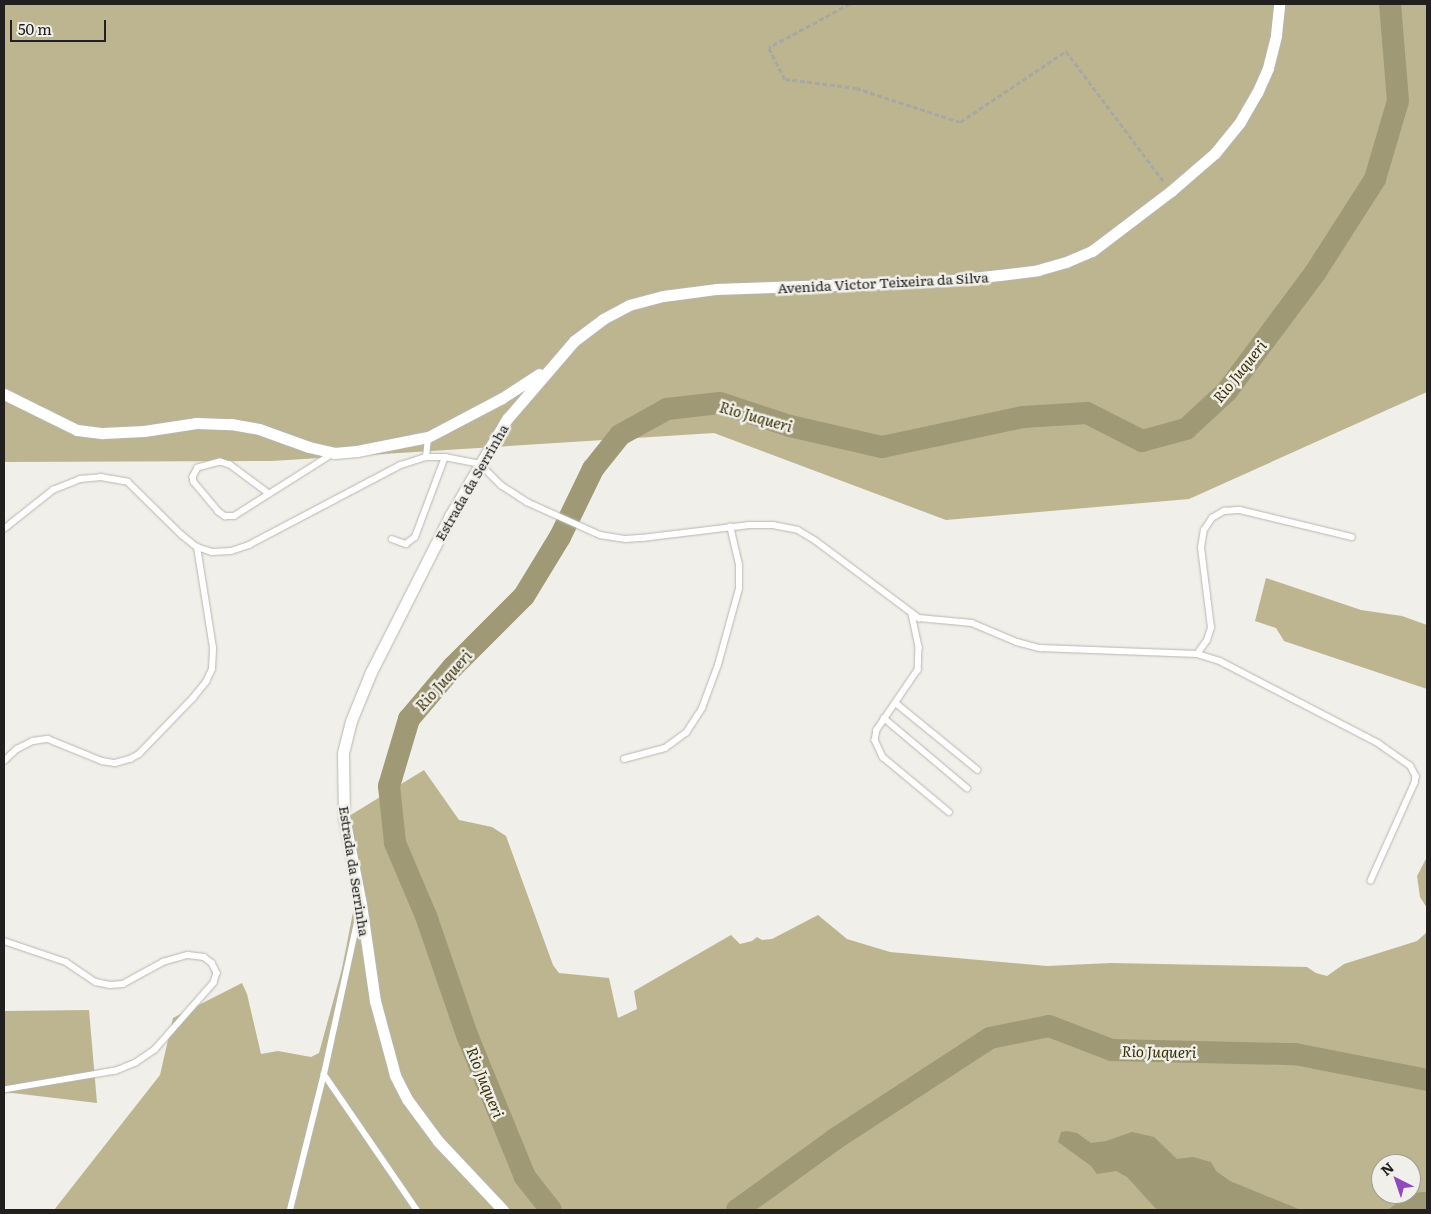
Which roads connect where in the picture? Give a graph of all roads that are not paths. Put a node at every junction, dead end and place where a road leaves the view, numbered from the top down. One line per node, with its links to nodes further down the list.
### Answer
1 (1279, 4): 2 (street, Avenida Victor Teixeira da Silva)
2 (551, 366): 4 (street); 8 (street, Estrada da Serrinha)
3 (4, 394): 5 (street)
4 (428, 437): 5 (street); 6 (lane)
5 (334, 453): 9 (lane)
6 (426, 457): 7 (lane); 14 (lane)
7 (445, 457): 8 (lane); 13 (lane)
8 (480, 464): 10 (lane); 25 (street, Estrada da Serrinha)
9 (269, 494): 9 (lane)
10 (730, 527): 15 (lane); 19 (lane)
11 (4, 529): 14 (lane)
12 (1352, 536): 16 (lane)
13 (392, 539)
14 (197, 546): 20 (lane)
15 (912, 614): 16 (lane); 17 (lane)
16 (1197, 654): 24 (lane)
17 (897, 704): 18 (lane); 21 (lane)
18 (884, 718): 22 (lane); 23 (lane)
19 (624, 759)
20 (4, 761)
21 (978, 770)
22 (967, 788)
23 (949, 812)
24 (1371, 881)
25 (361, 904): 27 (lane); 31 (street, Estrada da Serrinha)
26 (4, 942): 28 (lane)
27 (324, 1074): 29 (lane); 30 (lane)
28 (4, 1090)
29 (290, 1210)
30 (417, 1210)
31 (503, 1210)

